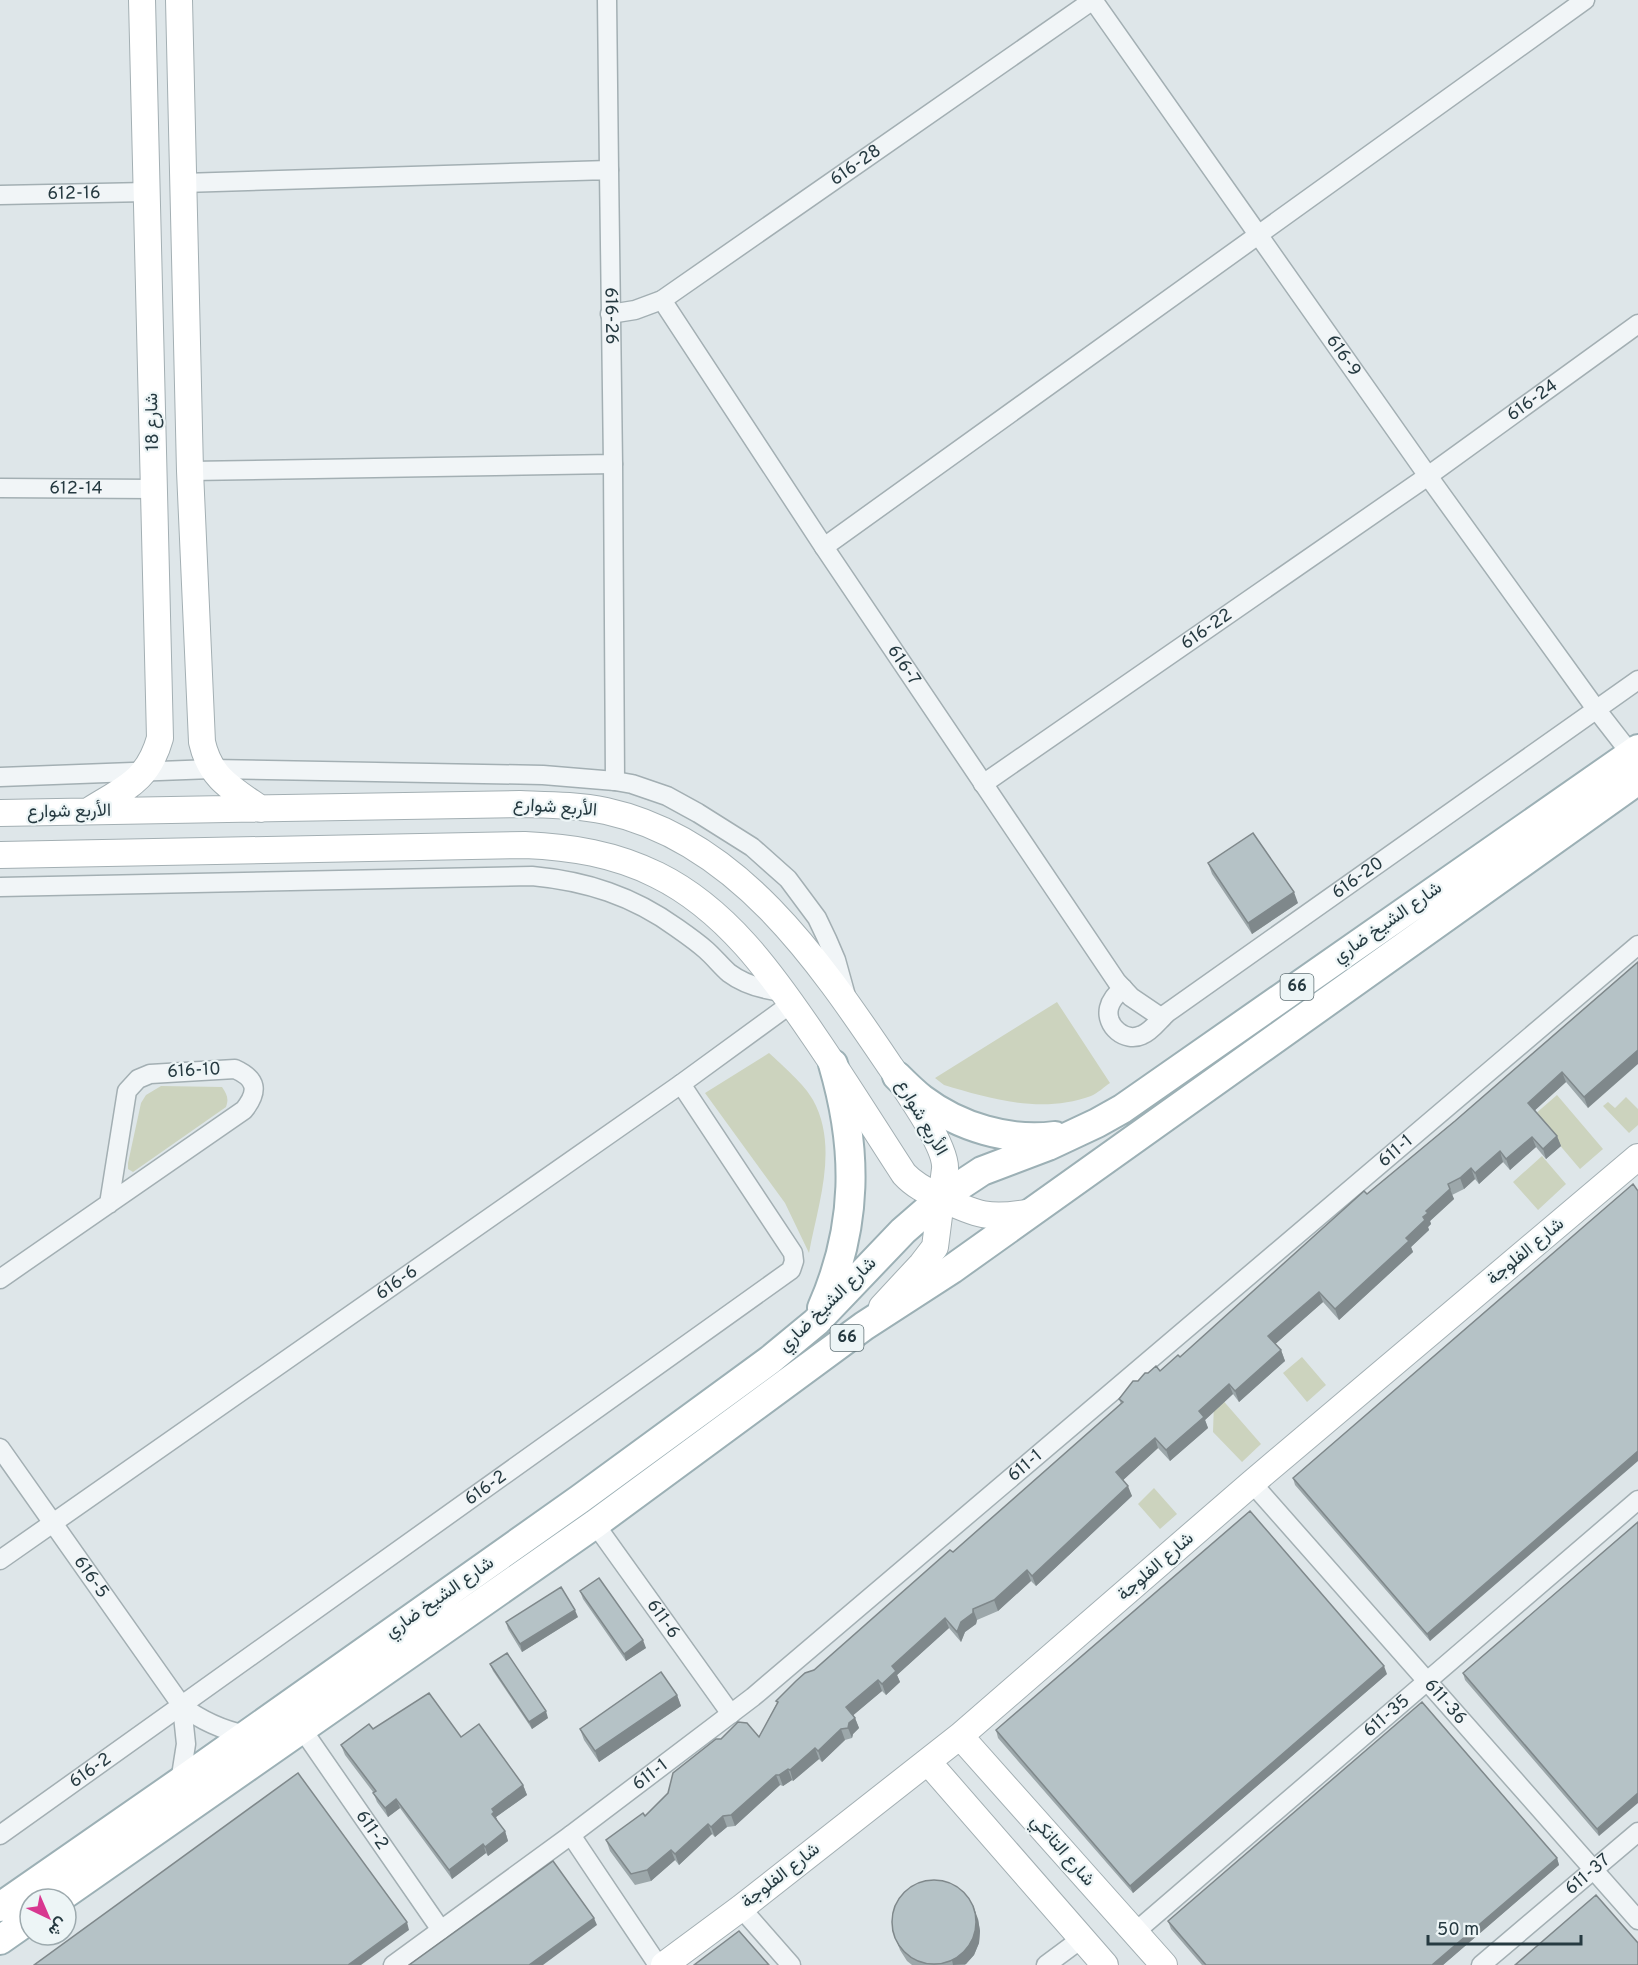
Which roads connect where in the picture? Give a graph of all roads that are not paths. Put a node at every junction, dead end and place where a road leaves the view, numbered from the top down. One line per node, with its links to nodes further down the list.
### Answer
1 (142, 0): 6 (street, شارع 18)
2 (179, 0): 7 (street, شارع 18)
3 (608, 0): 8 (street, 616-26)
4 (1093, 0): 12 (street, 616-9); 13 (street, 616-28)
5 (1585, 0): 12 (street)
6 (143, 35): 7 (street); 10 (street, شارع 18)
7 (180, 36): 9 (street, شارع 18)
8 (609, 170): 9 (street); 14 (street, 616-26)
9 (183, 183): 17 (street, شارع 18)
10 (147, 192): 11 (street, 612-16); 20 (street, شارع 18)
11 (0, 195)
12 (1259, 235): 18 (street, 616-9); 21 (street)
13 (662, 300): 14 (street, 616-28); 21 (street, 616-7)
14 (610, 314): 16 (street, 616-26)
15 (1638, 324): 18 (street, 616-24)
16 (613, 464): 17 (street); 28 (street, 616-26)
17 (190, 471): 25 (street, شارع 18)
18 (1428, 476): 23 (street, 616-9); 29 (street, 616-22)
19 (0, 488): 20 (street, 612-14)
20 (154, 489): 26 (street, شارع 18)
21 (824, 547): 29 (street, 616-7)
22 (1638, 680): 23 (street, 616-20)
23 (1596, 709): 24 (street, 616-9); 39 (street, 616-20)
24 (1636, 761): 43 (main road, شارع الشيخ ضاري / 66); 47 (main road, شارع الشيخ ضاري / 66)
25 (212, 769): 26 (street); 28 (street); 30 (street, شارع 18)
26 (145, 772): 27 (street); 31 (street, شارع 18)
27 (0, 777)
28 (615, 781): 38 (street)
29 (983, 784): 36 (street, 616-7)
30 (261, 809): 31 (street, الأربع شوارع); 38 (street, الأربع شوارع)
31 (89, 811): 32 (street, الأربع شوارع)
32 (0, 813)
33 (0, 855): 37 (street)
34 (0, 887): 37 (street)
35 (1638, 945): 59 (street, 611-1)
36 (1123, 988): 39 (street, 616-7); 39 (street, 616-20)
37 (788, 998): 40 (street); 42 (street, 616-6)
38 (848, 1004): 41 (street, الأربع شوارع)
39 (1162, 1018)
40 (833, 1064): 45 (street); 49 (main road)
41 (897, 1076): 43 (main road); 45 (street, الأربع شوارع)
42 (681, 1084): 54 (street, 616-6); 58 (street, 616-2)
43 (1075, 1134): 45 (main road, شارع الشيخ ضاري / 66)
44 (1638, 1159): 52 (street, شارع الفلوجة)
45 (940, 1198): 47 (street); 49 (main road, شارع الشيخ ضاري / 66); 50 (street, الأربع شوارع)
46 (109, 1204): 46 (street, 616-10); 48 (street, 616-10)
47 (1031, 1212): 50 (main road, شارع الشيخ ضاري / 66)
48 (0, 1279)
49 (816, 1322): 61 (main road, شارع الشيخ ضاري / 66)
50 (864, 1326): 55 (main road, شارع الشيخ ضاري / 66)
51 (0, 1448): 54 (street, 616-5)
52 (1252, 1483): 57 (street, 611-36); 62 (street, شارع الفلوجة)
53 (1638, 1500): 57 (street, 611-35)
54 (53, 1522): 56 (street, 616-6); 58 (street, 616-5)
55 (595, 1524): 59 (street, 611-6); 60 (main road, شارع الشيخ ضاري / 66)
56 (0, 1560)
57 (1427, 1682): 68 (street, 611-36); 75 (street, 611-35)
58 (182, 1706): 61 (street); 64 (street); 66 (street, 616-2)
59 (731, 1714): 67 (street, 611-1)
60 (302, 1730): 69 (main road, شارع الشيخ ضاري / 66); 74 (street, 611-2)
61 (246, 1736): 64 (main road, شارع الشيخ ضاري / 66)
62 (960, 1736): 63 (street, شارع الفلوجة); 75 (street, شارع التانكي)
63 (928, 1762): 71 (street, شارع الفلوجة); 76 (street)
64 (180, 1782): 70 (main road, شارع الشيخ ضاري / 66)
65 (1638, 1832): 68 (street, 611-37)
66 (0, 1835)
67 (571, 1835): 74 (street, 611-1); 79 (street)
68 (1593, 1870): 72 (street, 611-36); 85 (street, 611-37)
69 (75, 1887)
70 (0, 1907)
71 (741, 1908): 80 (street, شارع الفلوجة); 81 (street)
72 (1638, 1920)
73 (18, 1927): 77 (main road)
74 (441, 1930): 78 (street, 611-1)
75 (1134, 1933): 84 (street, شارع التانكي)
76 (1081, 1939): 82 (street); 83 (street)
77 (0, 1940)
78 (393, 1965)
79 (658, 1965)
80 (664, 1965)
81 (791, 1965)
82 (1046, 1965)
83 (1105, 1965)
84 (1164, 1965)
85 (1481, 1965)

